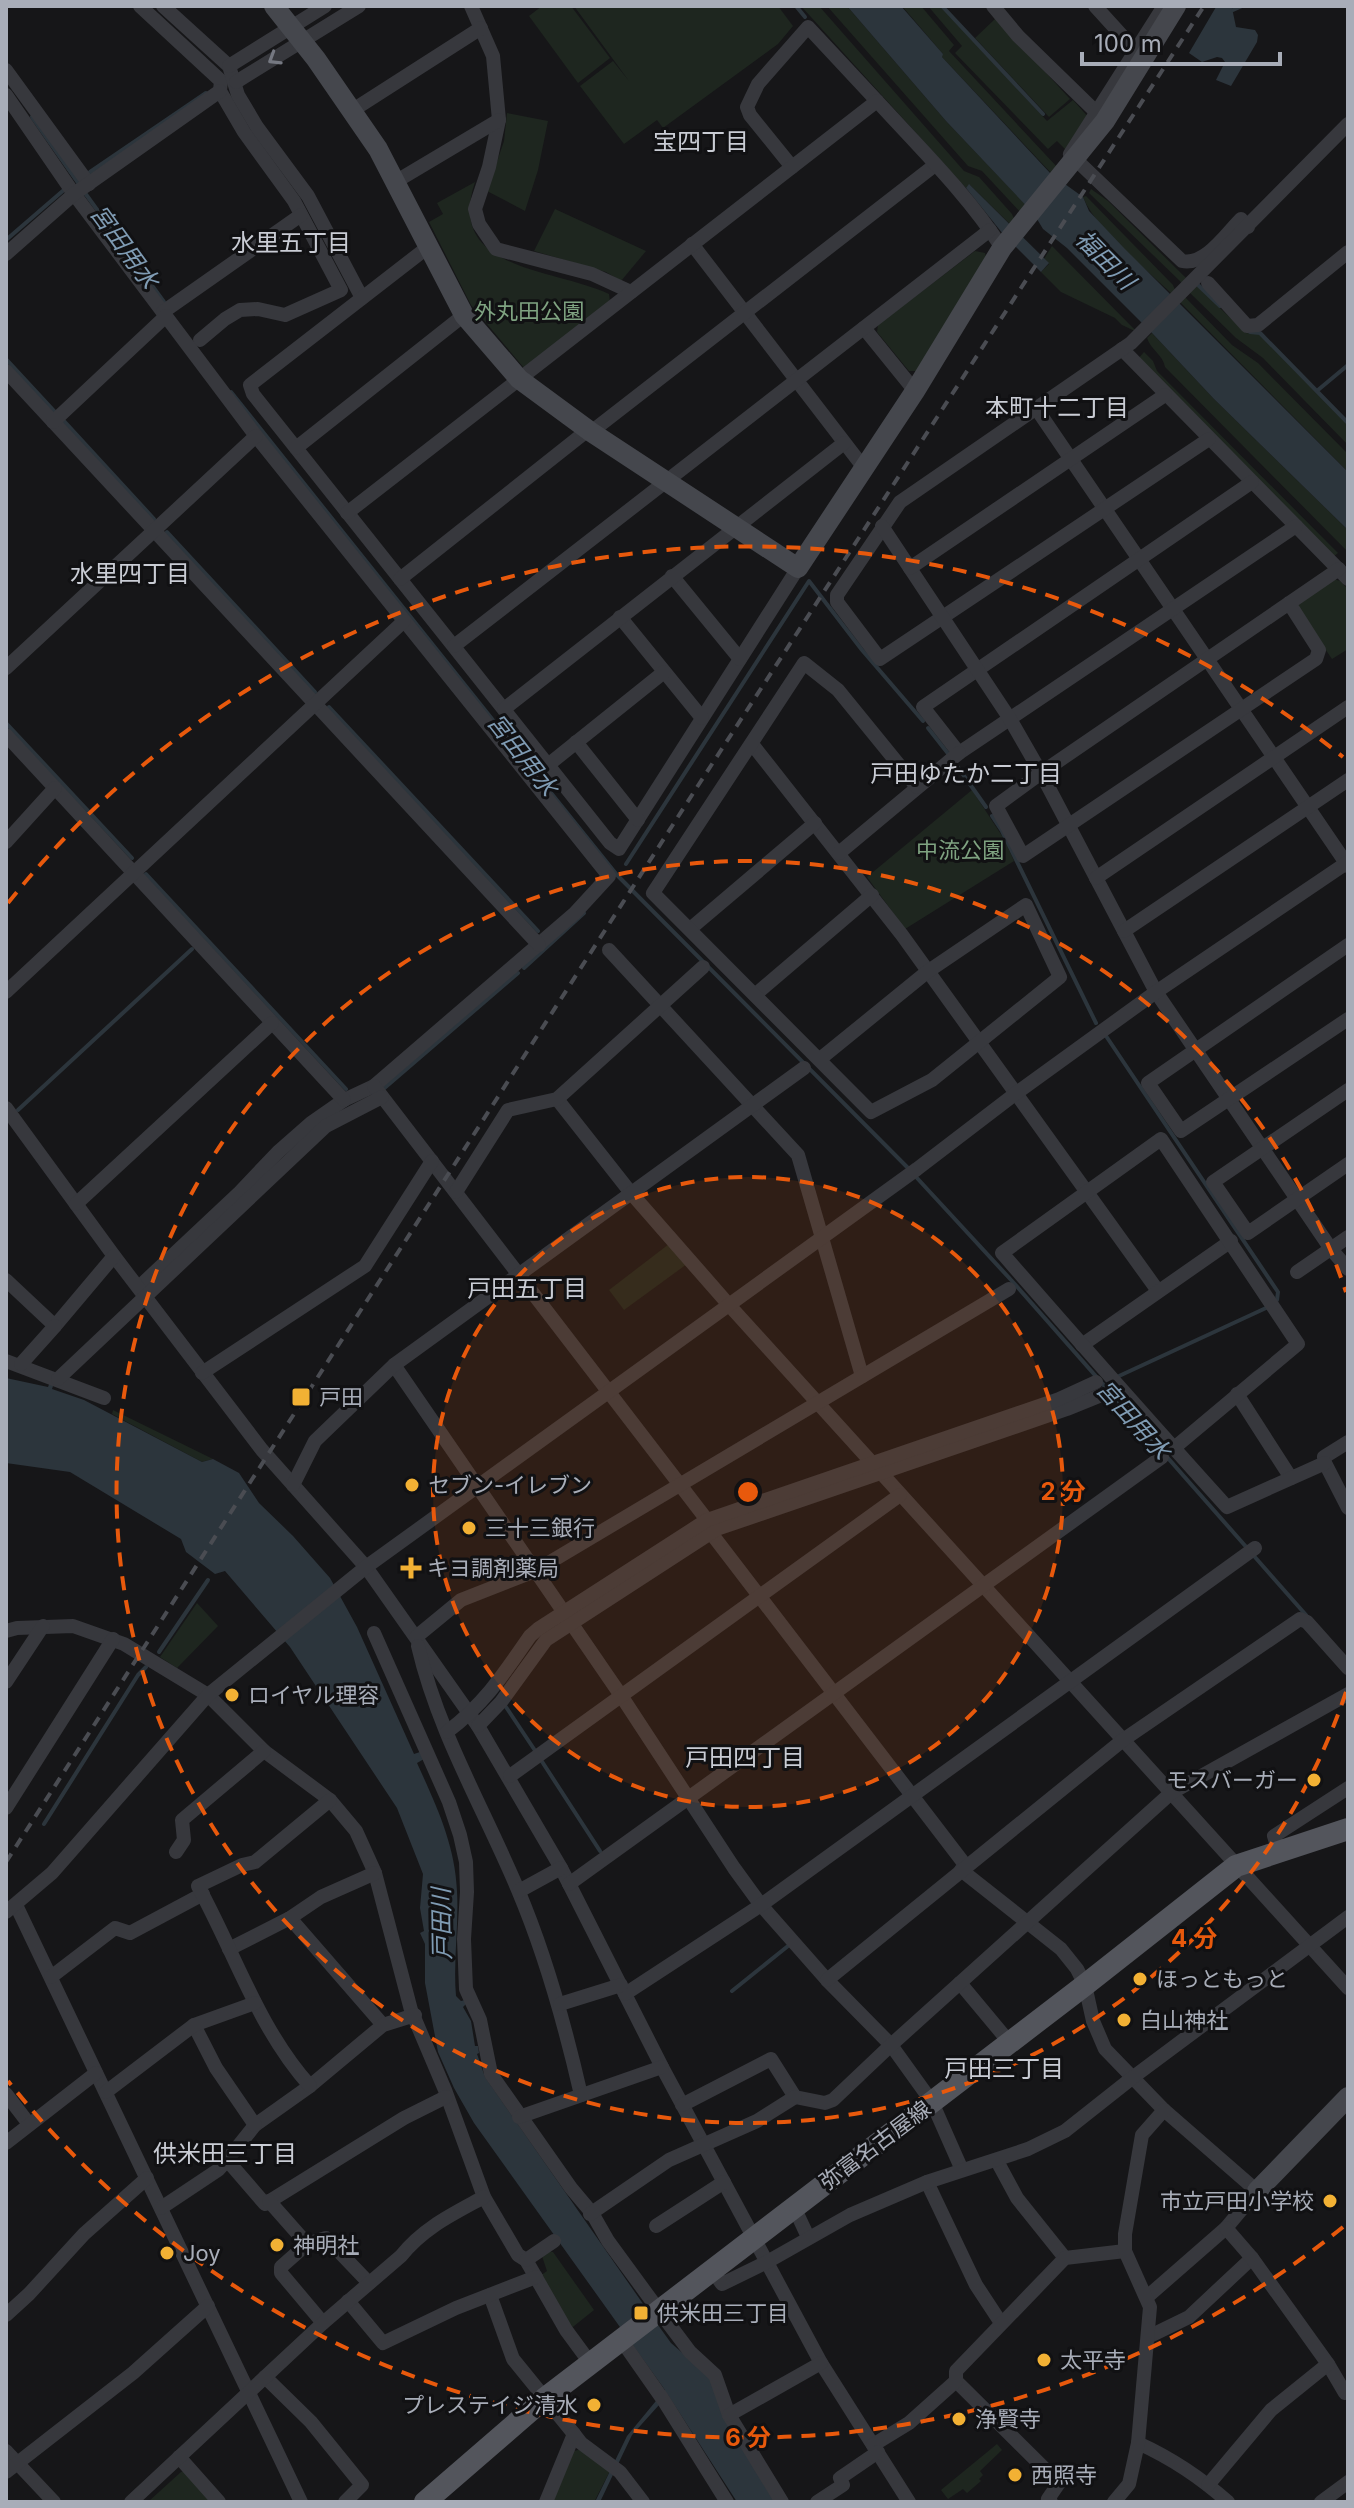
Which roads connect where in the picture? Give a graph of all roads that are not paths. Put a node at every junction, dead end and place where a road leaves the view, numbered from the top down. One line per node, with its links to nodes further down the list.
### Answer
1 (140, 6): 17 (street)
2 (163, 6): 14 (street)
3 (274, 6): 12 (street)
4 (325, 6): 12 (street)
5 (359, 6): 12 (street)
6 (471, 6): 11 (street)
7 (993, 6): 21 (street)
8 (1095, 6): 13 (street)
9 (1164, 6): 13 (street)
10 (1176, 6): 32 (street)
11 (481, 28): 20 (street); 22 (street)
12 (298, 34): 14 (street); 16 (street, one-way to 16); 20 (street)
13 (1135, 50): 21 (street)
14 (229, 66): 16 (street)
15 (6, 70): 27 (street)
16 (236, 82): 39 (street)
17 (220, 91): 27 (street); 29 (street)
18 (6, 95): 28 (street)
19 (877, 101): 24 (street); 25 (street); 25 (street)
20 (353, 110): 26 (street)
21 (1096, 112): 30 (street)
22 (499, 120): 26 (street); 38 (street)
23 (1348, 124): 30 (street)
24 (935, 165): 31 (street); 40 (street)
25 (792, 167): 33 (street)
26 (395, 182): 34 (street)
27 (89, 184): 28 (street)
28 (74, 194): 36 (street); 41 (street)
29 (301, 215): 41 (street); 44 (street)
30 (1248, 227): 45 (street)
31 (990, 230): 32 (street); 43 (street)
32 (1013, 235): 49 (street)
33 (692, 244): 38 (street); 40 (street)
34 (428, 247): 39 (street); 42 (street)
35 (1348, 252): 37 (street)
36 (6, 254)
37 (1208, 283)
38 (631, 292): 47 (street)
39 (362, 298): 57 (street)
40 (745, 312): 48 (street); 53 (street)
41 (164, 314): 52 (street); 54 (street)
42 (464, 315): 47 (street); 57 (street)
43 (864, 328): 48 (street); 49 (street)
44 (200, 340)
45 (1122, 349): 50 (street); 51 (street)
46 (6, 371): 52 (street)
47 (519, 379): 53 (street); 63 (street)
48 (797, 380): 56 (street); 60 (street)
49 (915, 391): 59 (street)
50 (1165, 395): 55 (street); 58 (street)
51 (1036, 408): 58 (street); 64 (street)
52 (53, 422): 67 (street)
53 (589, 431): 60 (street); 73 (street)
54 (256, 436): 67 (street); 78 (street)
55 (1209, 439): 61 (street); 62 (street)
56 (844, 443): 59 (street); 66 (street)
57 (296, 448): 63 (street)
58 (1070, 459): 62 (street); 70 (street)
59 (864, 468): 69 (street)
60 (664, 481): 66 (street); 79 (street)
61 (1252, 482): 65 (street); 68 (street)
62 (1105, 509): 68 (street); 77 (street)
63 (347, 513): 73 (street)
64 (882, 526): 70 (street); 77 (street)
65 (1296, 526): 71 (street); 75 (street)
66 (735, 528): 69 (street); 72 (street)
67 (154, 530): 82 (street); 85 (street)
68 (1139, 559): 75 (street); 83 (street)
69 (798, 568): 80 (street)
70 (910, 568): 77 (street)
71 (1343, 574): 74 (street)
72 (672, 576): 76 (street); 80 (street)
73 (400, 579): 79 (street)
74 (1289, 603): 81 (street); 88 (street)
75 (1174, 608): 81 (street); 90 (street)
76 (620, 617): 84 (street); 87 (street)
77 (944, 618): 83 (street)
78 (404, 621): 85 (street); 113 (street)
79 (454, 646): 87 (street)
80 (740, 659): 89 (street)
81 (1207, 659): 88 (street); 97 (street)
82 (6, 668)
83 (978, 670): 90 (street); 94 (street)
84 (664, 672): 89 (street); 92 (street)
85 (315, 704): 108 (street); 113 (street)
86 (1348, 707): 95 (street)
87 (504, 709): 96 (street)
88 (1241, 709): 95 (street); 104 (street)
89 (702, 718): 102 (street)
90 (1010, 719): 94 (street); 97 (street)
91 (6, 735): 100 (street)
92 (576, 742): 96 (street); 102 (street)
93 (752, 744): 99 (street); 103 (street); 111 (street)
94 (959, 753): 99 (street)
95 (1274, 757): 101 (street); 109 (street)
96 (548, 765): 102 (street)
97 (1041, 773): 104 (street); 104 (street)
98 (1348, 780): 101 (street)
99 (917, 787): 106 (street)
100 (55, 788): 105 (street); 108 (street)
101 (1308, 807): 107 (street); 112 (street)
102 (638, 820)
103 (815, 823): 106 (street); 111 (street)
104 (1068, 825): 109 (street)
105 (6, 842)
106 (839, 853): 110 (street)
107 (1347, 864): 119 (street)
108 (134, 873): 118 (street); 123 (street)
109 (1096, 878): 112 (street)
110 (872, 895): 117 (street); 120 (street)
111 (690, 929): 120 (street)
112 (1124, 931): 119 (street)
113 (539, 945): 129 (street)
114 (1348, 945): 125 (street)
115 (609, 950): 121 (street)
116 (703, 967): 121 (street)
117 (927, 972): 124 (street); 124 (street); 126 (street)
118 (6, 992)
119 (1156, 992): 125 (street); 130 (street)
120 (756, 994): 126 (street)
121 (659, 1007): 131 (street); 134 (street)
122 (1348, 1019): 133 (street)
123 (272, 1023): 132 (street); 143 (street)
124 (978, 1042): 126 (street); 130 (street)
125 (1195, 1049): 133 (street); 133 (street)
126 (820, 1059)
127 (804, 1068): 134 (street)
128 (1348, 1090): 136 (street)
129 (378, 1092): 132 (street); 137 (street); 155 (street)
130 (1015, 1094): 139 (street); 145 (street)
131 (557, 1099): 140 (street); 141 (street)
132 (344, 1100): 155 (street)
133 (1229, 1100): 136 (street)
134 (752, 1107): 141 (street); 145 (street)
135 (8, 1116): 143 (street)
136 (1262, 1148): 142 (street); 142 (street)
137 (432, 1161): 140 (street); 161 (street)
138 (1348, 1164): 142 (street)
139 (1086, 1191): 146 (street); 154 (street); 158 (street)
140 (456, 1192): 151 (street)
141 (631, 1193): 151 (street); 156 (street)
142 (1297, 1199): 147 (street)
143 (76, 1204): 148 (street)
144 (1348, 1237): 147 (street)
145 (821, 1239): 156 (street); 162 (street)
146 (1231, 1241): 154 (street); 166 (street)
147 (1331, 1249): 149 (street); 150 (street)
148 (114, 1256): 155 (street); 157 (street)
149 (1348, 1269)
150 (1297, 1272)
151 (519, 1274): 160 (street); 165 (street)
152 (6, 1280): 157 (street)
153 (1009, 1289): 162 (street)
154 (1158, 1291): 158 (street)
155 (143, 1292): 161 (street); 163 (street)
156 (729, 1305): 165 (street); 168 (street)
157 (55, 1326): 159 (street)
158 (1082, 1345): 170 (street)
159 (13, 1362): 163 (street)
160 (394, 1365): 174 (street); 176 (street)
161 (202, 1373): 174 (street)
162 (862, 1376): 168 (street)
163 (58, 1379): 167 (street)
164 (1100, 1388): 172 (street)
165 (608, 1391): 175 (street); 176 (street)
166 (1237, 1394): 170 (street); 173 (street)
167 (104, 1398)
168 (818, 1403): 172 (street); 175 (street)
169 (1348, 1442): 171 (street)
170 (1168, 1453): 173 (street); 183 (street)
171 (1325, 1463): 173 (street); 178 (street)
172 (876, 1467): 177 (street); 179 (street)
173 (1291, 1478)
174 (293, 1485): 181 (street)
175 (678, 1485): 179 (street); 182 (street)
176 (477, 1487): 181 (street); 182 (street)
177 (900, 1495): 183 (street); 184 (street)
178 (1348, 1508)
179 (709, 1526): 184 (street); 185 (street)
180 (1252, 1550): 193 (street)
181 (366, 1567): 189 (street); 196 (street)
182 (535, 1571): 185 (street); 189 (street)
183 (984, 1587): 193 (street); 194 (street)
184 (760, 1597): 194 (street); 197 (street)
185 (567, 1618): 197 (street); 198 (street)
186 (43, 1626): 187 (street); 190 (street); 192 (street)
187 (6, 1631)
188 (374, 1633): 252 (street)
189 (416, 1637): 198 (street); 199 (street)
190 (113, 1639): 196 (street); 208 (street)
191 (1348, 1668): 200 (street)
192 (6, 1682)
193 (1071, 1682): 200 (street); 205 (street)
194 (834, 1694): 205 (street); 206 (street)
195 (1348, 1694): 204 (street)
196 (208, 1695): 201 (street); 220 (street)
197 (622, 1697): 202 (street); 206 (street)
198 (474, 1720): 199 (street); 202 (street)
199 (449, 1738): 217 (street)
200 (1123, 1740): 204 (street); 214 (street)
201 (264, 1751): 207 (street); 210 (street)
202 (510, 1776): 213 (street)
203 (1348, 1788): 211 (street)
204 (1171, 1793): 212 (street); 223 (street)
205 (913, 1797): 214 (street); 219 (street)
206 (690, 1798): 216 (street); 219 (street)
207 (330, 1800): 215 (street); 218 (street)
208 (6, 1808)
209 (1348, 1829): 211 (main road, 弥富名古屋線)
210 (176, 1852)
211 (1279, 1852): 212 (main road, 弥富名古屋線)
212 (1236, 1866): 224 (street); 229 (main road, 弥富名古屋線)
213 (561, 1868): 216 (street); 217 (street)
214 (964, 1868): 223 (street); 227 (street)
215 (375, 1873): 222 (street); 234 (street)
216 (569, 1884): 231 (street)
217 (519, 1891): 233 (street)
218 (203, 1894): 225 (street); 226 (street)
219 (761, 1905): 227 (street); 231 (street)
220 (11, 1908): 226 (street)
221 (1348, 1917): 224 (street)
222 (290, 1918): 225 (street); 236 (street)
223 (1028, 1922): 228 (street); 229 (street)
224 (1310, 1945): 230 (street); 241 (street)
225 (229, 1949): 232 (street)
226 (51, 1977): 240 (street)
227 (827, 1980): 238 (street)
228 (960, 1983): 237 (street); 238 (street)
229 (1085, 1985): 237 (main road, 弥富名古屋線); 241 (street)
230 (1348, 1988)
231 (623, 1990): 233 (street); 239 (street)
232 (255, 2003): 235 (street); 242 (street)
233 (560, 2004): 245 (street)
234 (415, 2015): 236 (street); 246 (street)
235 (194, 2025): 243 (street); 254 (street)
236 (383, 2025): 242 (street)
237 (1010, 2043): 249 (main road, 弥富名古屋線)
238 (891, 2045): 247 (street); 249 (street)
239 (662, 2067): 245 (street); 250 (street)
240 (96, 2073): 243 (street); 253 (street)
241 (1132, 2078): 251 (street); 258 (street)
242 (310, 2086): 254 (street)
243 (106, 2092): 260 (street)
244 (6, 2094): 253 (street)
245 (581, 2095): 252 (street)
246 (446, 2097): 264 (street); 265 (street)
247 (795, 2097): 250 (street); 256 (street)
248 (1348, 2097): 263 (street)
249 (932, 2102): 259 (street); 266 (main road, 弥富名古屋線)
250 (682, 2105): 256 (street)
251 (1164, 2110): 263 (street); 275 (street)
252 (519, 2117): 268 (street)
253 (29, 2124): 255 (street)
254 (255, 2125): 257 (street)
255 (6, 2143)
256 (703, 2143): 261 (street); 268 (street)
257 (227, 2160): 265 (street); 267 (street)
258 (997, 2161): 259 (street); 276 (street)
259 (962, 2170): 262 (street)
260 (147, 2178): 267 (street); 288 (street)
261 (724, 2182): 269 (street); 271 (street)
262 (927, 2182): 272 (street); 290 (street)
263 (1257, 2191): 270 (street)
264 (484, 2197): 278 (street); 282 (street)
265 (269, 2201): 274 (street)
266 (794, 2207): 271 (main road, 弥富名古屋線); 272 (street)
267 (161, 2208): 286 (street)
268 (591, 2213): 287 (street)
269 (656, 2226)
270 (1226, 2228): 277 (street); 284 (street)
271 (754, 2237): 279 (street); 280 (main road, 弥富名古屋線)
272 (808, 2237): 279 (street)
273 (554, 2241): 278 (street)
274 (307, 2244): 282 (street); 289 (street)
275 (1125, 2251): 276 (street); 284 (street)
276 (1065, 2258): 290 (street)
277 (1252, 2258): 291 (street); 295 (street)
278 (526, 2260): 281 (street)
279 (767, 2262): 280 (street); 293 (street)
280 (712, 2270): 287 (main road, 弥富名古屋線)
281 (536, 2277): 283 (street); 294 (street)
282 (369, 2283): 285 (street)
283 (490, 2295): 285 (street); 300 (street)
284 (1147, 2297): 291 (street)
285 (348, 2301): 289 (street)
286 (208, 2306): 299 (street); 306 (street)
287 (658, 2313): 292 (main road, 弥富名古屋線); 301 (street)
288 (6, 2315)
289 (323, 2323): 296 (street)
290 (1001, 2323): 297 (street)
291 (1148, 2337): 303 (street)
292 (623, 2340): 294 (main road, 弥富名古屋線); 317 (street)
293 (821, 2363): 301 (street); 304 (street)
294 (591, 2364): 300 (main road, 弥富名古屋線)
295 (1328, 2364): 298 (street); 308 (street)
296 (265, 2377): 299 (street); 313 (street)
297 (956, 2381): 304 (street); 321 (street)
298 (1348, 2391)
299 (249, 2392): 305 (street); 309 (street)
300 (544, 2399): 302 (street); 314 (main road, 弥富名古屋線)
301 (729, 2415): 318 (street)
302 (574, 2434): 315 (street); 316 (street)
303 (1138, 2443): 308 (street); 322 (street)
304 (875, 2448): 319 (street); 320 (street)
305 (179, 2457): 311 (street); 312 (street)
306 (9, 2462): 310 (street)
307 (1348, 2482): 324 (street)
308 (1208, 2485): 323 (street)
309 (298, 2501)
310 (54, 2502)
311 (131, 2502)
312 (219, 2502)
313 (345, 2502)
314 (425, 2502)
315 (546, 2502)
316 (643, 2502)
317 (726, 2502)
318 (782, 2502)
319 (817, 2502)
320 (909, 2502)
321 (1051, 2502)
322 (1114, 2502)
323 (1228, 2502)
324 (1321, 2502)

